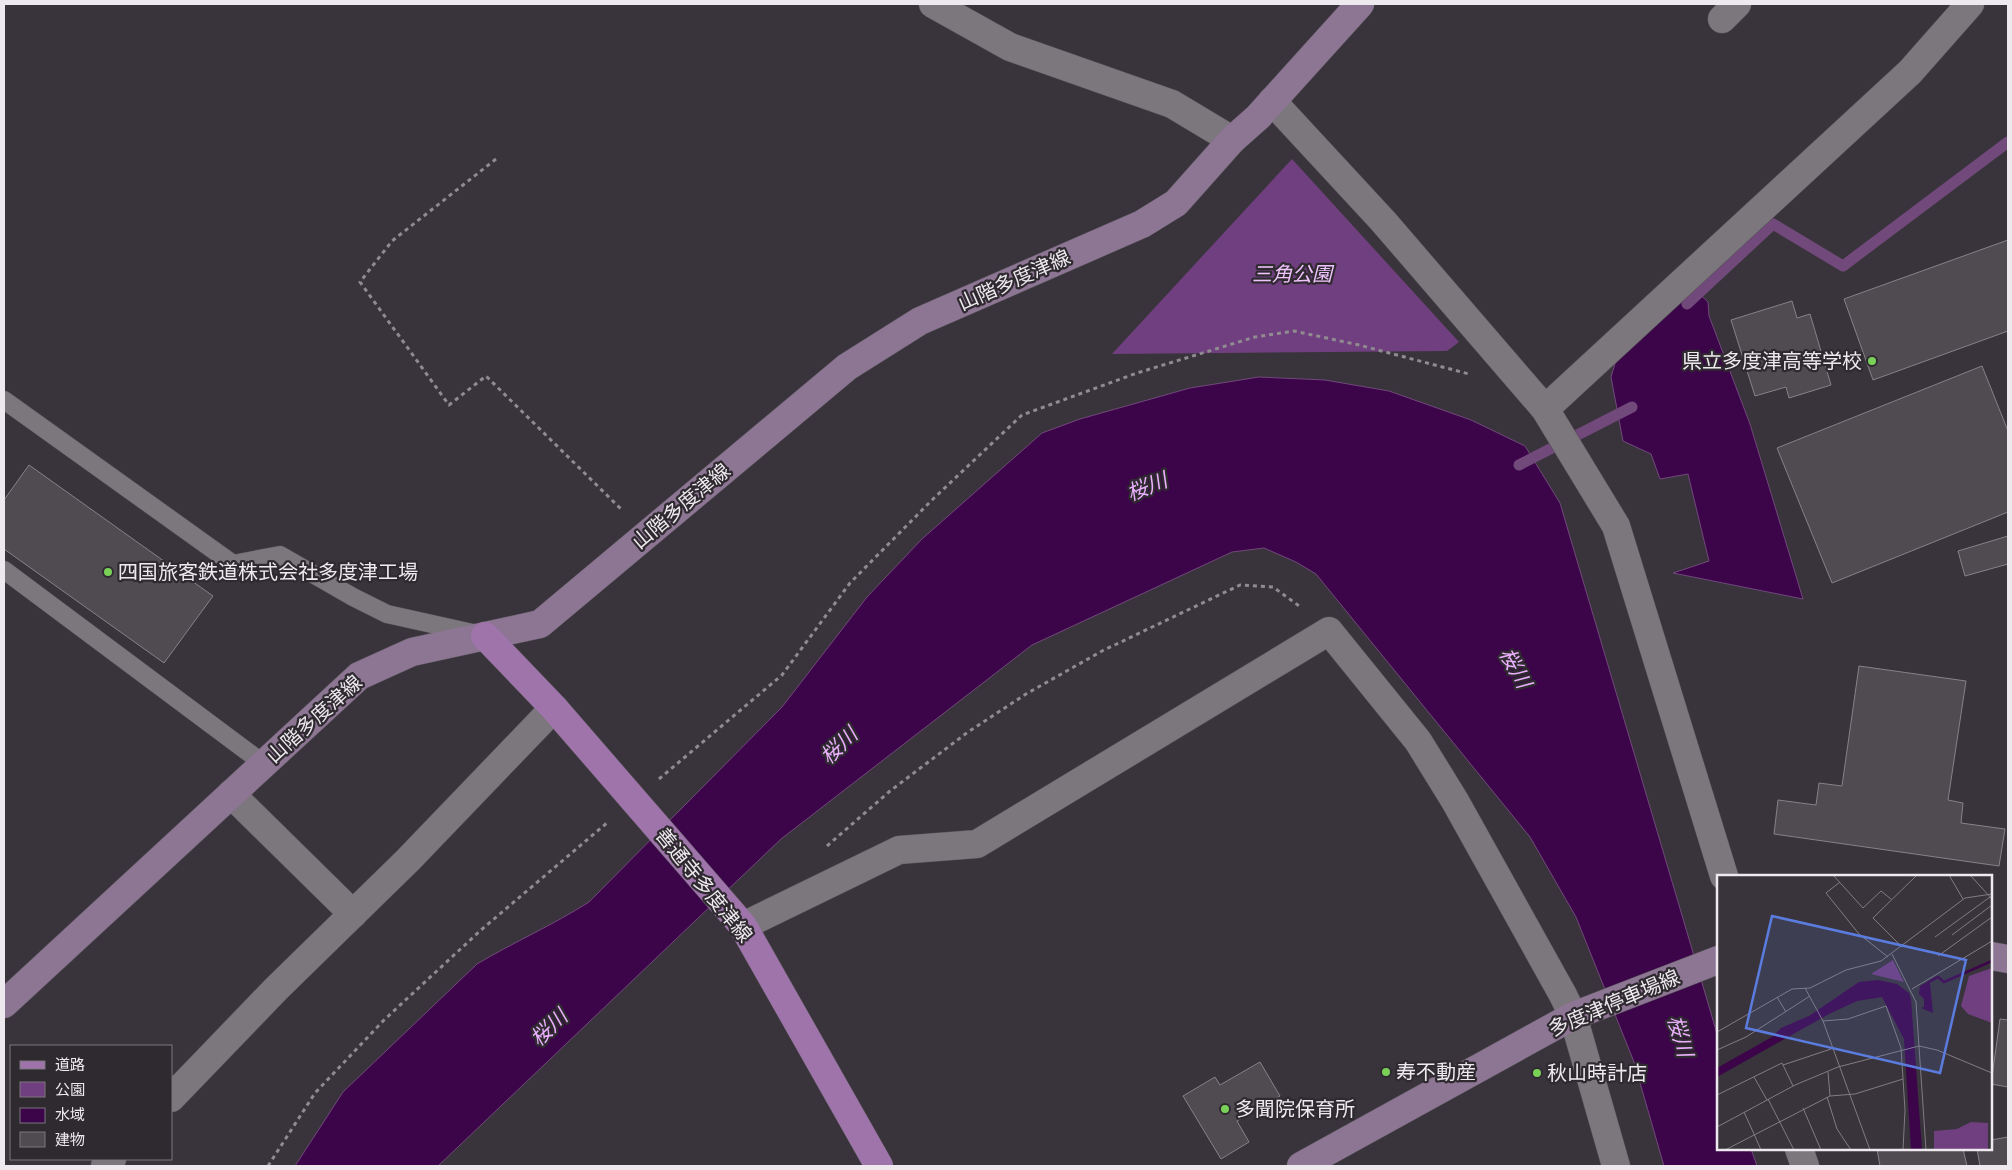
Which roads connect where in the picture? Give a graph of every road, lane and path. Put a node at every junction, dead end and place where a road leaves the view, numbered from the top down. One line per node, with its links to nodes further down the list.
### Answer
1 (934, 4): 5 (street)
2 (1970, 4): 9 (street)
3 (1353, 6): 4 (main road, 山階多度津線)
4 (1272, 101): 5 (main road, 山階多度津線); 9 (street)
5 (1232, 140): 10 (main road, 山階多度津線)
6 (496, 158): 10 (path)
7 (1472, 374): 17 (path)
8 (4, 400): 13 (lane)
9 (1545, 409): 19 (street)
10 (646, 535): 13 (main road, 山階多度津線)
11 (4, 570): 15 (lane)
12 (1329, 631): 18 (path); 21 (street); 26 (street)
13 (485, 636): 14 (main road, 善通寺多度津線); 15 (main road, 山階多度津線)
14 (554, 708): 17 (main road, 善通寺多度津線); 20 (street)
15 (264, 764): 16 (main road, 山階多度津線)
16 (231, 794): 20 (street); 25 (main road, 山階多度津線)
17 (634, 800): 21 (main road, 善通寺多度津線); 29 (path)
18 (826, 846)
19 (1724, 875)
20 (353, 914): 27 (street)
21 (743, 926): 30 (main road, 善通寺多度津線)
22 (1992, 956): 23 (main road)
23 (2008, 959)
24 (1717, 960): 26 (main road, 多度津停車場線)
25 (4, 1004)
26 (1573, 1016): 31 (main road, 多度津停車場線); 32 (street)
27 (172, 1097)
28 (1799, 1150): 33 (street)
29 (268, 1166)
30 (879, 1166)
31 (1302, 1166)
32 (1616, 1166)
33 (1805, 1166)

